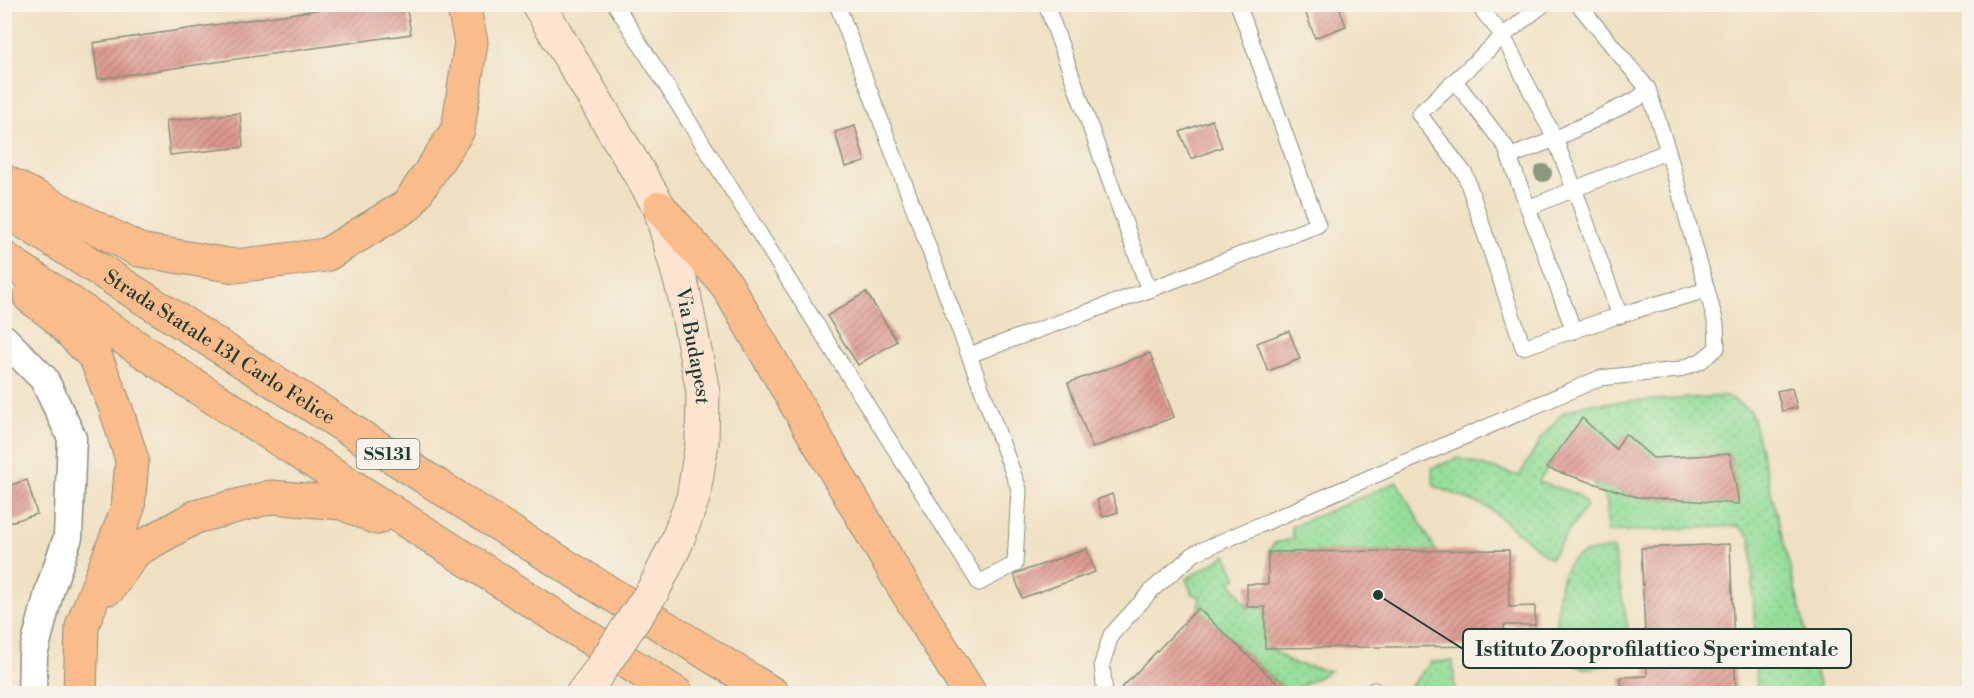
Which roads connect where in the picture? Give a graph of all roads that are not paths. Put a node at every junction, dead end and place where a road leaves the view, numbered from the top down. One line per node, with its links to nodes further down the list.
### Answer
1 (463, 4): 16 (highway)
2 (538, 4): 18 (main road, Via Budapest)
3 (615, 4): 28 (lane)
4 (837, 4): 28 (lane)
5 (1046, 4): 23 (lane)
6 (1238, 4): 23 (lane)
7 (1477, 4): 10 (lane)
8 (1544, 4): 10 (lane)
9 (1578, 4): 12 (lane)
10 (1503, 36): 11 (lane); 13 (lane)
11 (1455, 81): 15 (lane); 26 (lane)
12 (1648, 89): 13 (lane); 14 (lane)
13 (1555, 139): 15 (lane); 17 (lane)
14 (1668, 151): 17 (lane); 24 (lane)
15 (1509, 157): 19 (lane)
16 (4, 181)
17 (1574, 188): 19 (lane); 25 (lane)
18 (660, 208): 31 (main road, Via Budapest, bridge); 36 (highway)
19 (1528, 208): 26 (lane)
20 (4, 209): 35 (highway, Strada Statale 131 Carlo Felice / SS131)
21 (4, 258): 29 (highway, Strada Statale 131 Carlo Felice / SS131)
22 (4, 278): 30 (highway)
23 (1149, 290): 28 (lane)
24 (1707, 290): 25 (lane); 37 (lane)
25 (1620, 316): 26 (lane)
26 (1574, 331)
27 (4, 339): 32 (street)
28 (969, 356)
29 (477, 564): 30 (highway); 34 (highway, Strada Statale 131 Carlo Felice / SS131)
30 (82, 626): 33 (highway)
31 (590, 683)
32 (32, 693)
33 (80, 693)
34 (677, 693)
35 (773, 693)
36 (970, 693)
37 (1105, 693)

